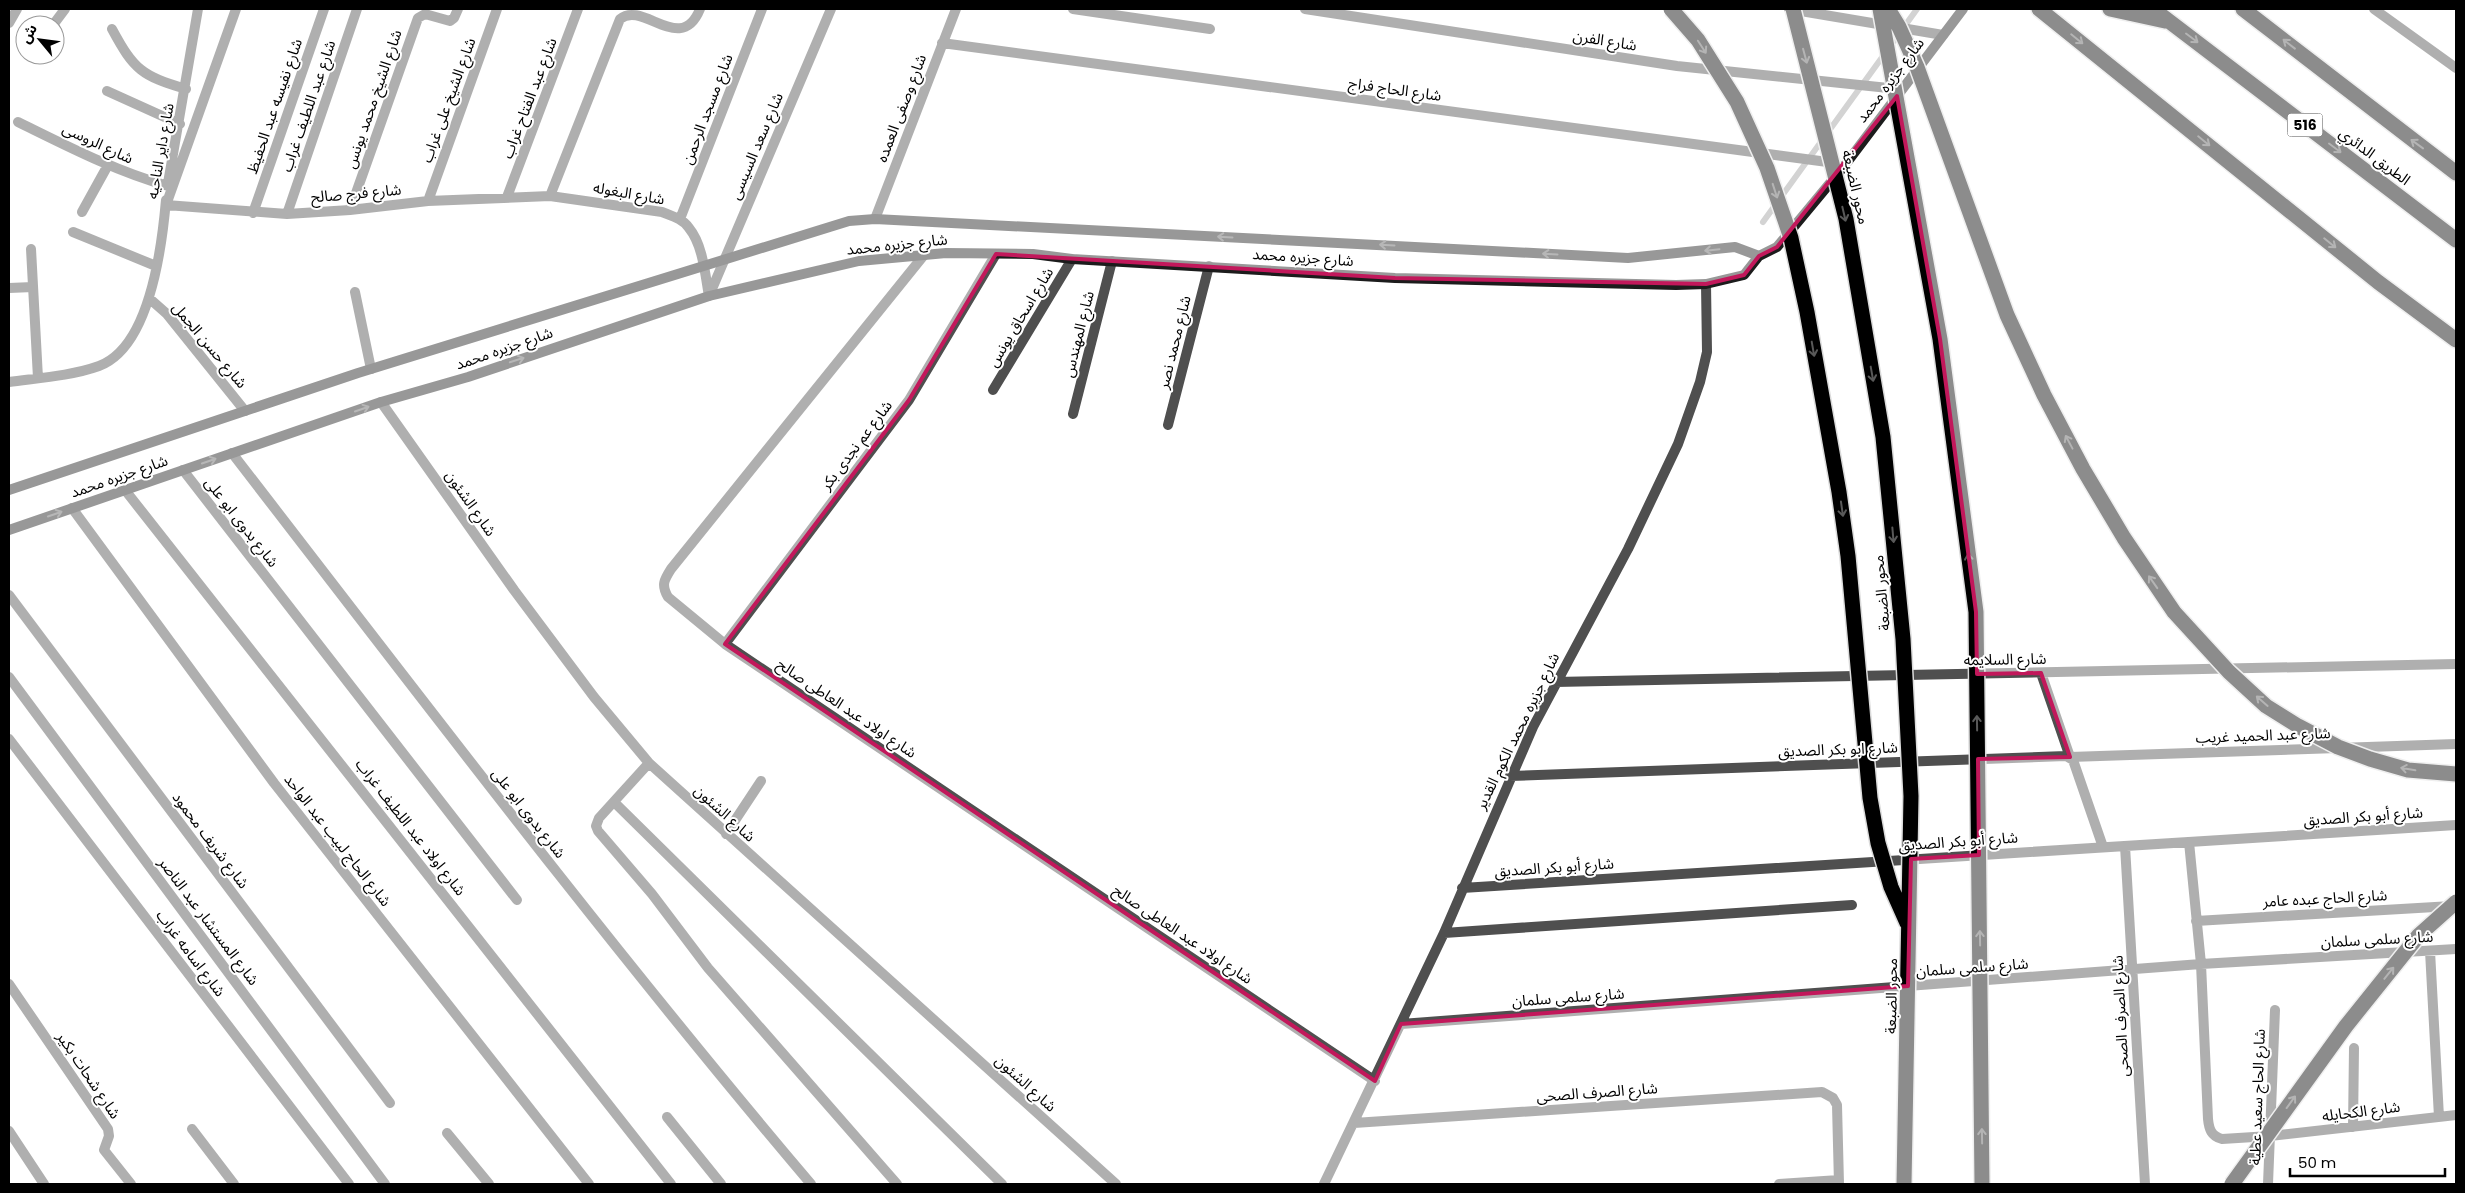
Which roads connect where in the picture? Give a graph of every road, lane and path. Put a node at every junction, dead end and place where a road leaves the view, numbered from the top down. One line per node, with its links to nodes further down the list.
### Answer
1 (17, 9): 27 (street)
2 (198, 9): 34 (street, شارع داير الناحيه)
3 (236, 9): 46 (street)
4 (324, 9): 49 (street, شارع نفيسه عبد الحفيظ)
5 (357, 9): 50 (street, شارع عبد اللطيف غراب)
6 (458, 9): 47 (street, شارع الشيخ محمد يونس)
7 (497, 9): 45 (street, شارع الشيخ على غراب)
8 (578, 9): 44 (street, شارع عبد الفتاح غراب)
9 (700, 9): 43 (street)
10 (762, 9): 52 (street, شارع مسجد الرحمن)
11 (831, 9): 59 (street, شارع سعد السيسى)
12 (956, 9): 31 (street, شارع وصفى العمده)
13 (1073, 9): 29 (street)
14 (1305, 9): 35 (street, شارع الفرن)
15 (1671, 9): 110 (highway, one-way to 110, bridge)
16 (1788, 9): 30 (street)
17 (1793, 9): 110 (highway, محور الضبعة, one-way to 110, bridge)
18 (1880, 9): 148 (highway, one-way to 18, bridge)
19 (1888, 9): 96 (highway, one-way to 19, bridge)
20 (1962, 9): 30 (main road, شارع جزيره محمد)
21 (2039, 9): 71 (highway, one-way to 71)
22 (2110, 9): 26 (highway)
23 (2153, 9): 26 (highway, الطريق الدائري / 516)
24 (2244, 9): 41 (highway, one-way to 24)
25 (2374, 9): 32 (street)
26 (2171, 22): 54 (highway, الطريق الدائري / 516, one-way to 54)
27 (9, 23)
28 (112, 29): 34 (street)
29 (1210, 29)
30 (1943, 35): 35 (main road, شارع جزيره محمد)
31 (942, 43): 40 (street, شارع الحاج فراج); 51 (street, شارع وصفى العمده)
32 (2451, 61): 33 (street)
33 (2456, 68)
34 (186, 89): 38 (street, شارع داير الناحيه)
35 (1902, 89): 40 (main road, شارع جزيره محمد)
36 (107, 91): 38 (street)
37 (18, 122): 39 (street, شارع الروسى)
38 (180, 124): 42 (street, شارع داير الناحيه)
39 (108, 165): 42 (street, شارع الروسى); 48 (street)
40 (1845, 165): 58 (main road, شارع جزيره محمد)
41 (2456, 173)
42 (168, 186): 46 (street, شارع داير الناحيه)
43 (550, 196): 44 (street, شارع فرج صالح); 52 (street, شارع البغوله)
44 (507, 197): 45 (street, شارع فرج صالح)
45 (428, 201): 47 (street, شارع فرج صالح)
46 (166, 205): 49 (street, شارع فرج صالح); 62 (street, شارع داير الناحيه)
47 (350, 210): 50 (street, شارع فرج صالح)
48 (82, 212)
49 (253, 213): 50 (street, شارع فرج صالح)
50 (287, 214)
51 (875, 219): 58 (main road, شارع جزيره محمد, one-way to 51); 59 (main road, شارع جزيره محمد)
52 (680, 220): 63 (street, شارع البغوله)
53 (73, 232): 62 (street)
54 (2456, 240)
55 (31, 249): 66 (street)
56 (996, 254): 57 (main road, شارع جزيره محمد); 60 (main road, شارع جزيره محمد); 87 (street, شارع عم نجدى بكر)
57 (924, 255): 69 (main road, شارع جزيره محمد); 87 (street, شارع اولاد عبد العاطى صالح)
58 (1759, 256): 65 (main road, شارع جزيره محمد)
59 (725, 259): 63 (main road, شارع جزيره محمد); 69 (street, شارع سعد السيسى)
60 (1072, 259): 61 (main road, شارع جزيره محمد); 75 (street, شارع اسحاق يونس)
61 (1112, 262): 64 (main road, شارع جزيره محمد); 78 (street, شارع المهندس)
62 (156, 266): 70 (street, شارع داير الناحيه)
63 (703, 266): 69 (street, شارع البغوله); 72 (main road, شارع جزيره محمد)
64 (1209, 266): 65 (main road, شارع جزيره محمد); 79 (street, شارع محمد نصر)
65 (1706, 284): 91 (street, شارع جزيره محمد الكوم القدير)
66 (32, 287): 67 (street); 73 (street)
67 (9, 288)
68 (355, 292): 72 (street)
69 (709, 296): 76 (main road, شارع جزيره محمد, one-way to 69)
70 (150, 299): 73 (street, شارع داير الناحيه); 77 (street, شارع حسن الجمل)
71 (2456, 340)
72 (372, 369): 77 (main road, شارع جزيره محمد)
73 (38, 378): 74 (street, شارع داير الناحيه)
74 (9, 382)
75 (994, 390)
76 (381, 402): 80 (main road, شارع جزيره محمد, one-way to 76); 95 (street, شارع الشئون)
77 (245, 411): 82 (main road, شارع جزيره محمد)
78 (1073, 414)
79 (1168, 425)
80 (232, 453): 81 (main road, شارع جزيره محمد, one-way to 80); 141 (street, شارع بدوى ابو على)
81 (183, 470): 83 (main road, شارع جزيره محمد); 106 (street, شارع بدوى ابو على)
82 (9, 490)
83 (125, 490): 84 (main road, شارع جزيره محمد); 139 (street, شارع اولاد عبد اللطيف غراب)
84 (72, 508): 85 (main road, شارع جزيره محمد, one-way to 84); 138 (street, شارع الحاج لبيب عبد الواحد)
85 (9, 530)
86 (9, 595): 121 (street, شارع شريف محمود)
87 (725, 644): 120 (street, شارع اولاد عبد العاطى صالح)
88 (2456, 664): 89 (street, شارع السلايمه)
89 (2041, 673): 91 (street, شارع السلايمه); 94 (street)
90 (9, 677): 136 (street, شارع المستشار عبد الناصر)
91 (1555, 682): 97 (street, شارع جزيره محمد الكوم القدير)
92 (9, 739): 135 (street, شارع اسامه غراب)
93 (2456, 744): 94 (street, شارع عبد الحميد غريب)
94 (2070, 757): 97 (street, شارع ابو بكر الصديق); 104 (street)
95 (649, 764): 99 (street); 101 (street, شارع الشئون)
96 (2456, 774)
97 (1510, 776): 105 (street, شارع جزيره محمد الكوم القدير)
98 (761, 781): 101 (street)
99 (614, 802): 142 (street); 143 (street)
100 (2456, 825): 102 (street, شارع أبو بكر الصديق)
101 (726, 834): 144 (street, شارع الشئون)
102 (2189, 842): 103 (street, شارع أبو بكر الصديق); 109 (street)
103 (2125, 846): 104 (street, شارع أبو بكر الصديق); 115 (street, شارع الصرف الصحى)
104 (2103, 847): 105 (street, شارع أبو بكر الصديق)
105 (1462, 888): 111 (street, شارع جزيره محمد الكوم القدير)
106 (517, 900)
107 (2456, 904): 109 (street, شارع الحاج عبده عامر); 150 (highway, one-way to 107, bridge)
108 (1852, 906): 111 (street)
109 (2196, 921): 114 (street)
110 (1910, 930): 147 (highway, محور الضبعة, bridge)
111 (1444, 933): 118 (street, شارع جزيره محمد الكوم القدير)
112 (2456, 949): 113 (street, شارع سلمى سلمان)
113 (2430, 950): 114 (street, شارع سلمى سلمان); 124 (street)
114 (2201, 964): 115 (street, شارع سلمى سلمان); 130 (street, شارع الكحايله)
115 (2133, 970): 118 (street, شارع سلمى سلمان); 149 (street, شارع الصرف الصحى)
116 (9, 984): 133 (street, شارع شحات بكير)
117 (2275, 1010): 130 (street, شارع الحاج سعيد عطية)
118 (1401, 1024): 120 (street, شارع جزيره محمد الكوم القدير)
119 (2354, 1048): 126 (street)
120 (1375, 1080): 125 (street, شارع جزيره محمد الكوم القدير)
121 (390, 1103)
122 (2456, 1115): 124 (street, شارع الكحايله)
123 (666, 1117): 140 (street)
124 (2439, 1117): 126 (street, شارع الكحايله)
125 (1354, 1123): 131 (street, شارع الصرف الصحى); 145 (street, شارع جزيره محمد الكوم القدير)
126 (2353, 1127): 130 (street, شارع الكحايله)
127 (192, 1129): 134 (street)
128 (9, 1131): 132 (street)
129 (447, 1133): 137 (street)
130 (2270, 1136): 151 (street, شارع الحاج سعيد عطية)
131 (1839, 1182): 146 (street)
132 (44, 1184)
133 (131, 1184)
134 (234, 1184)
135 (349, 1184)
136 (385, 1184)
137 (489, 1184)
138 (589, 1184)
139 (671, 1184)
140 (721, 1184)
141 (811, 1184)
142 (898, 1184)
143 (1002, 1184)
144 (1116, 1184)
145 (1324, 1184)
146 (1779, 1184)
147 (1904, 1184)
148 (1982, 1184)
149 (2145, 1184)
150 (2232, 1184)
151 (2268, 1184)

